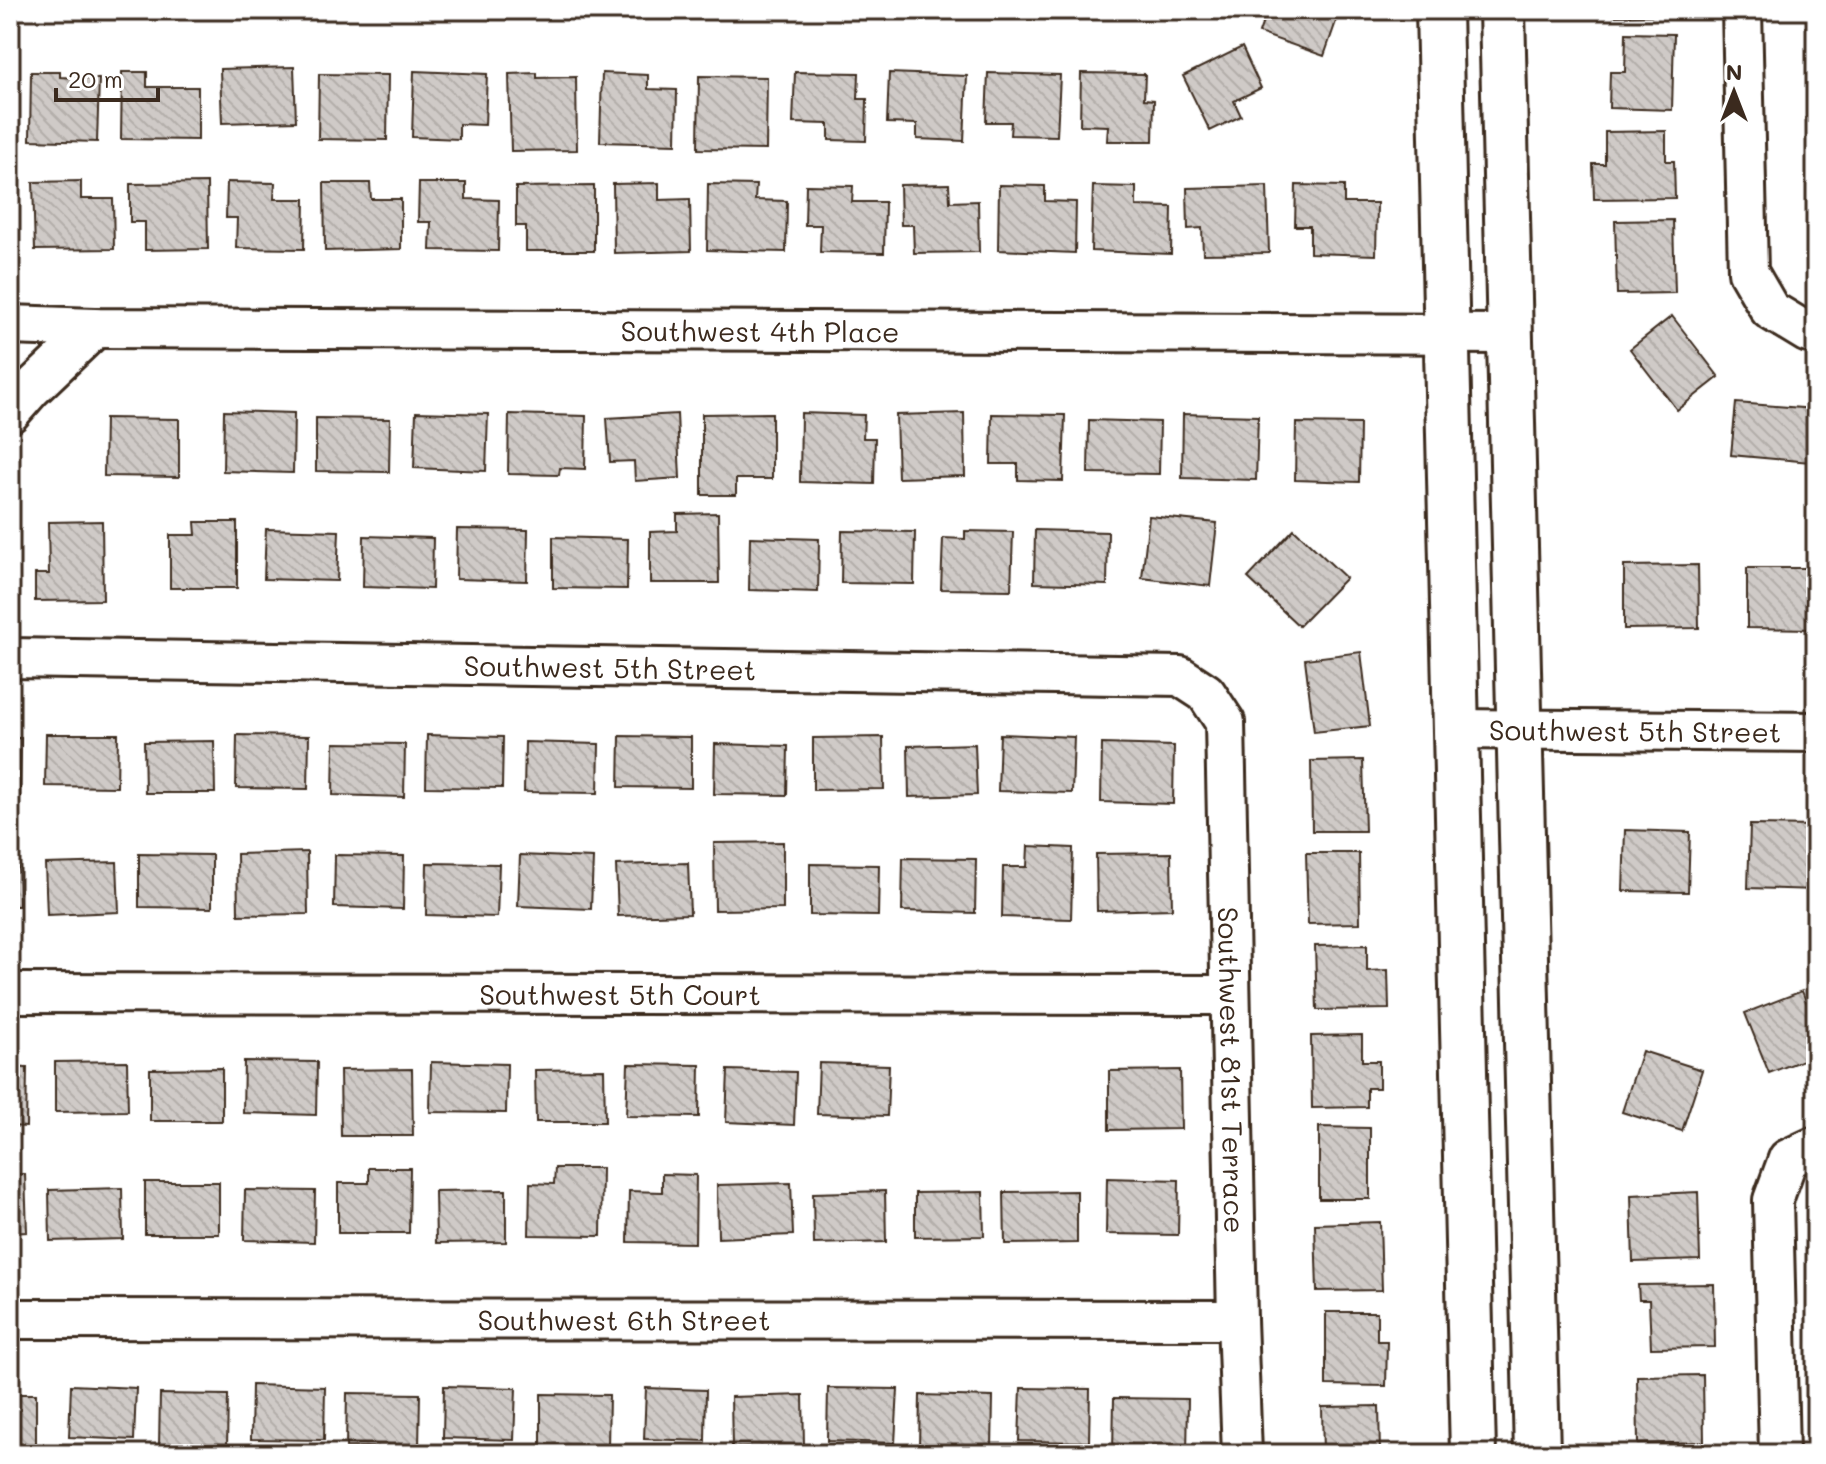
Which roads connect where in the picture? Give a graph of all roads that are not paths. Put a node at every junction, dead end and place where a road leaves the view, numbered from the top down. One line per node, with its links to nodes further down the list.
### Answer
1 (1439, 10): 7 (street)
2 (1502, 10): 8 (street)
3 (1742, 10): 6 (street)
4 (10, 325): 5 (street, Southwest 4th Place)
5 (95, 328): 7 (street, Southwest 4th Place); 9 (street)
6 (1816, 333)
7 (1447, 334): 8 (street, Southwest 4th Place); 12 (street)
8 (1511, 334): 13 (street)
9 (10, 413)
10 (10, 658): 11 (street, Southwest 5th Street)
11 (1206, 693): 16 (street, Southwest 81st Terrace)
12 (1455, 729): 13 (street, Southwest 5th Street); 21 (street)
13 (1519, 730): 14 (street, Southwest 5th Street); 22 (street)
14 (1816, 732)
15 (10, 993): 16 (street, Southwest 5th Court)
16 (1229, 995): 19 (street, Southwest 81st Terrace)
17 (1802, 1153): 23 (street)
18 (10, 1319): 19 (street, Southwest 6th Street)
19 (1237, 1320): 20 (street, Southwest 81st Terrace)
20 (1242, 1454)
21 (1473, 1454)
22 (1537, 1454)
23 (1779, 1454)

